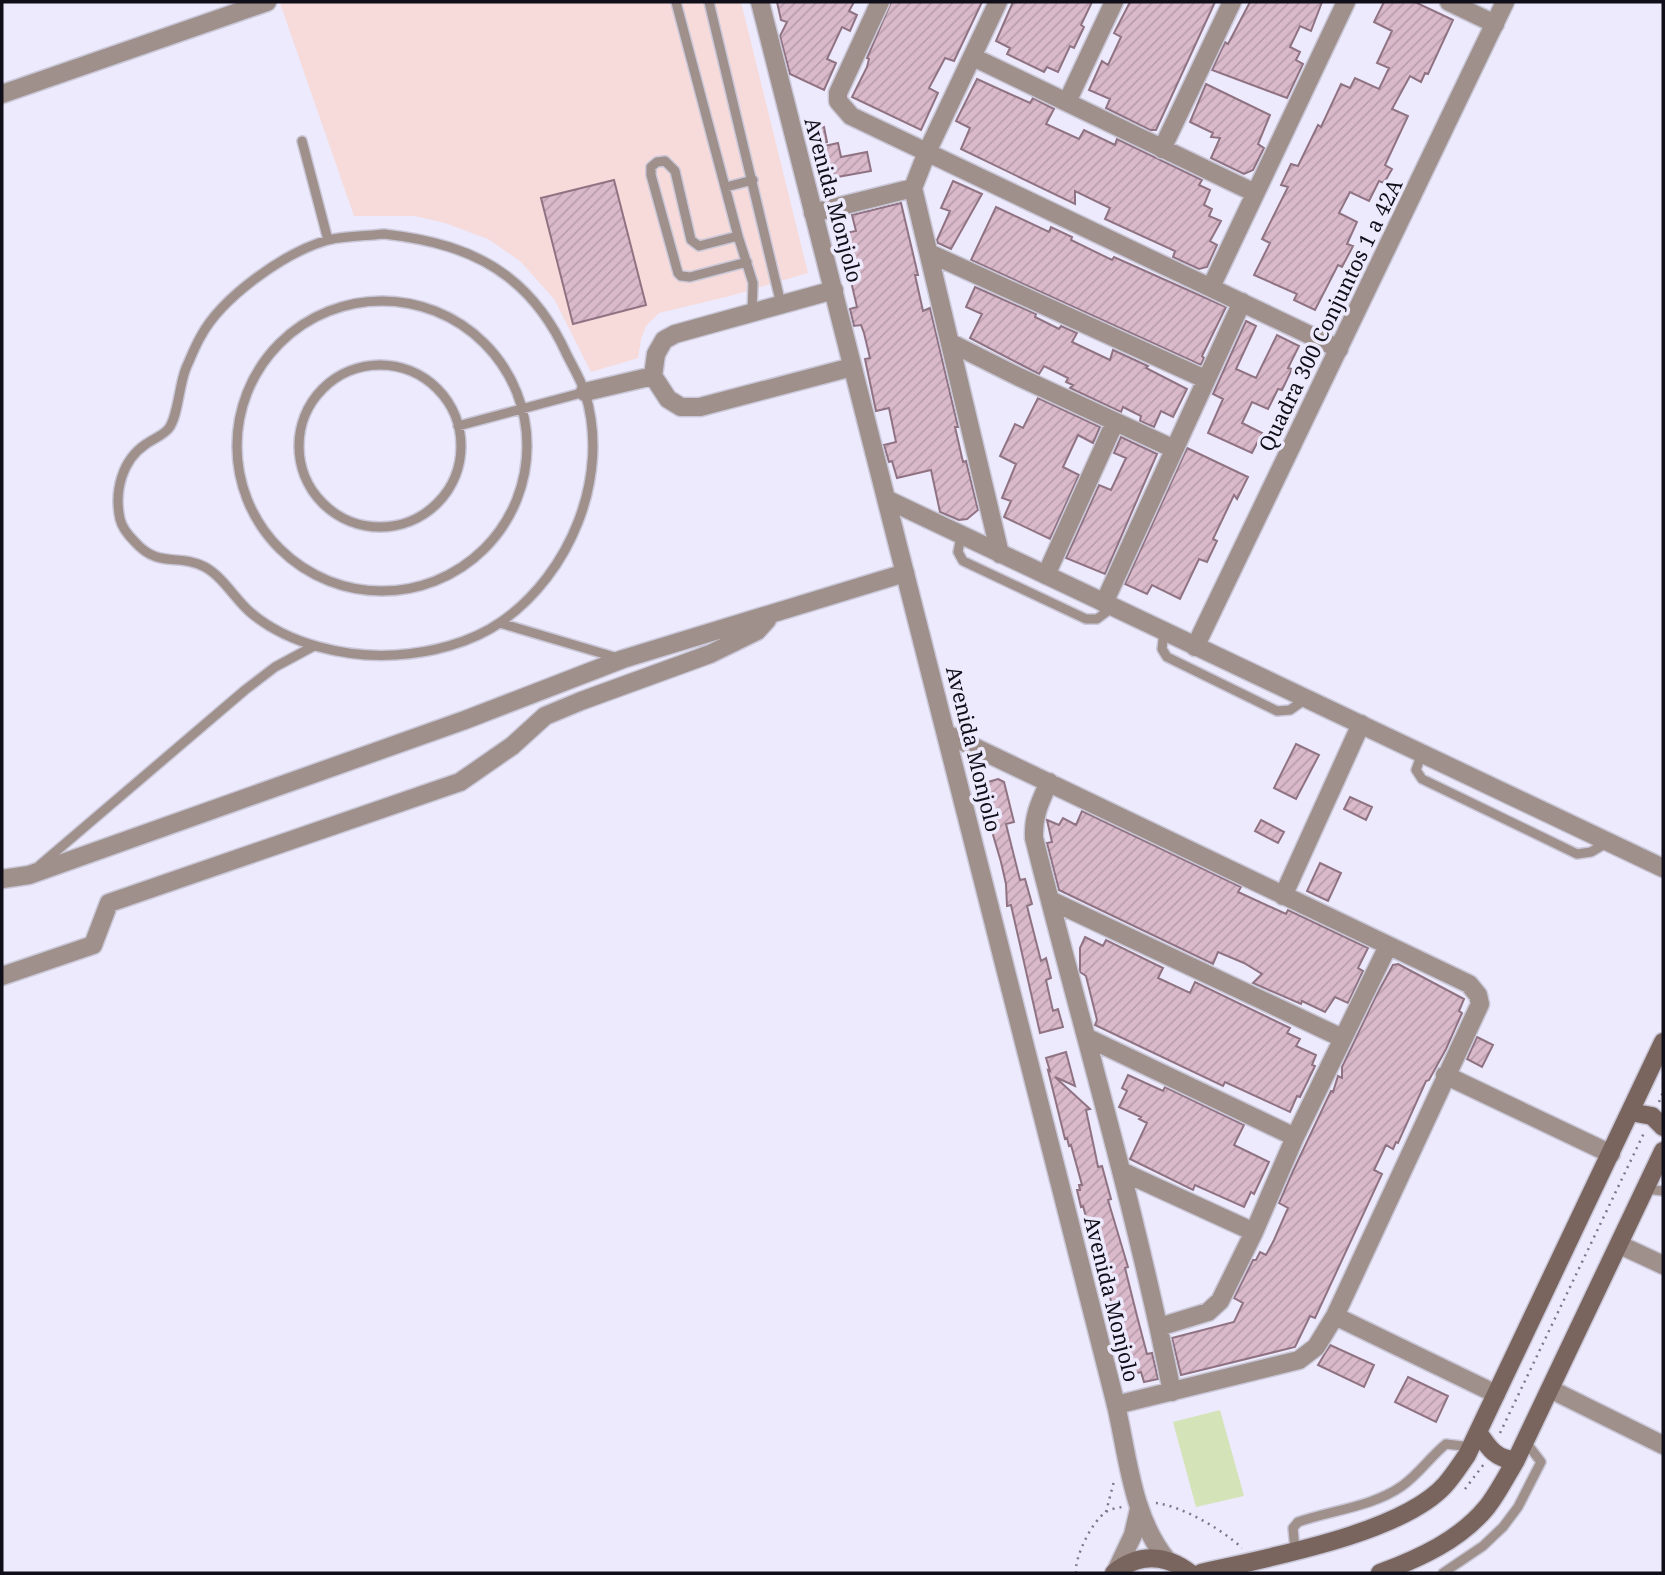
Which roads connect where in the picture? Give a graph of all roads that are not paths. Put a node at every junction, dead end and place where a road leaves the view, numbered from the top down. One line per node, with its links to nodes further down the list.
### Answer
1 (267, 2): 14 (street)
2 (676, 2): 20 (lane)
3 (709, 2): 19 (lane)
4 (760, 2): 23 (street, Avenida Monjolo)
5 (880, 2): 18 (street)
6 (998, 2): 13 (street)
7 (1114, 2): 15 (street)
8 (1232, 2): 17 (street)
9 (1346, 2): 22 (street)
10 (1450, 2): 12 (street)
11 (1505, 2): 12 (street, Quadra 300 Conjuntos 1 a 42A)
12 (1494, 24): 34 (street, Quadra 300 Conjuntos 1 a 42A)
13 (973, 57): 15 (street); 18 (street)
14 (2, 94)
15 (1067, 102): 17 (street)
16 (302, 141): 25 (lane)
17 (1162, 149): 22 (street)
18 (927, 152): 21 (street); 28 (street)
19 (753, 180): 20 (lane); 31 (lane)
20 (726, 187): 24 (lane)
21 (913, 188): 23 (street); 26 (street)
22 (1255, 193): 28 (street)
23 (813, 213): 29 (street, Avenida Monjolo)
24 (738, 236): 27 (lane); 27 (lane)
25 (328, 240): 38 (lane); 52 (lane)
26 (929, 253): 33 (street); 37 (street)
27 (747, 262): 32 (lane)
28 (1210, 287): 30 (street)
29 (834, 290): 31 (street); 35 (street, Avenida Monjolo)
30 (1242, 302): 34 (street); 37 (street)
31 (781, 304): 32 (street)
32 (752, 313): 36 (street)
33 (951, 344): 40 (street); 45 (street)
34 (1339, 349): 53 (street, Quadra 300 Conjuntos 1 a 42A)
35 (852, 367): 36 (street); 43 (street, Avenida Monjolo)
36 (653, 376): 38 (street)
37 (1205, 379): 42 (street)
38 (585, 392): 39 (lane); 50 (lane)
39 (523, 408): 39 (lane); 41 (lane)
40 (1115, 422): 42 (street); 47 (street)
41 (458, 426): 41 (lane)
42 (1174, 449): 48 (street)
43 (886, 499): 44 (street); 46 (street, Avenida Monjolo)
44 (961, 536): 45 (street); 48 (lane)
45 (1000, 554): 47 (street)
46 (905, 573): 49 (street); 57 (street, Avenida Monjolo)
47 (1046, 575): 48 (street)
48 (1109, 605): 51 (street)
49 (772, 615): 54 (street); 65 (street)
50 (500, 624): 52 (lane); 54 (lane)
51 (1164, 632): 53 (street); 55 (lane)
52 (314, 646): 60 (lane)
53 (1195, 647): 55 (street)
54 (623, 659): 60 (street)
55 (1307, 698): 56 (street)
56 (1361, 724): 59 (street); 62 (street)
57 (947, 734): 58 (street); 85 (street, Avenida Monjolo)
58 (1049, 782): 62 (street); 63 (street)
59 (1663, 868)
60 (29, 874): 61 (street)
61 (2, 879)
62 (1283, 895): 64 (street)
63 (1050, 900): 66 (street); 67 (street)
64 (1388, 946): 67 (street); 69 (street)
65 (2, 976)
66 (1086, 1037): 72 (street); 75 (street)
67 (1342, 1038): 72 (street)
68 (1663, 1042): 70 (main road)
69 (1446, 1076): 74 (street); 80 (street)
70 (1630, 1112): 71 (main road); 74 (main road)
71 (1663, 1127)
72 (1295, 1136): 77 (street)
73 (1663, 1151): 76 (main road)
74 (1611, 1154): 84 (main road)
75 (1121, 1171): 77 (street); 81 (street)
76 (1654, 1190): 78 (main road)
77 (1254, 1232): 81 (street)
78 (1620, 1245): 79 (street); 82 (main road)
79 (1663, 1265)
80 (1335, 1316): 83 (street); 84 (street)
81 (1159, 1327): 83 (street)
82 (1550, 1389): 87 (main road); 88 (street)
83 (1172, 1392): 85 (street)
84 (1496, 1394): 86 (main road)
85 (1116, 1405): 90 (street, Avenida Monjolo)
86 (1474, 1439): 89 (main road); 91 (main road); 91 (lane)
87 (1525, 1441): 89 (main road); 97 (lane)
88 (1663, 1445)
89 (1516, 1460): 96 (main road)
90 (1139, 1510): 92 (street, Avenida Monjolo); 93 (street, Avenida Monjolo)
91 (1295, 1550): 95 (main road)
92 (1167, 1560): 93 (main road); 94 (main road)
93 (1115, 1572)
94 (1190, 1573)
95 (1200, 1573)
96 (1380, 1573)
97 (1443, 1573)

